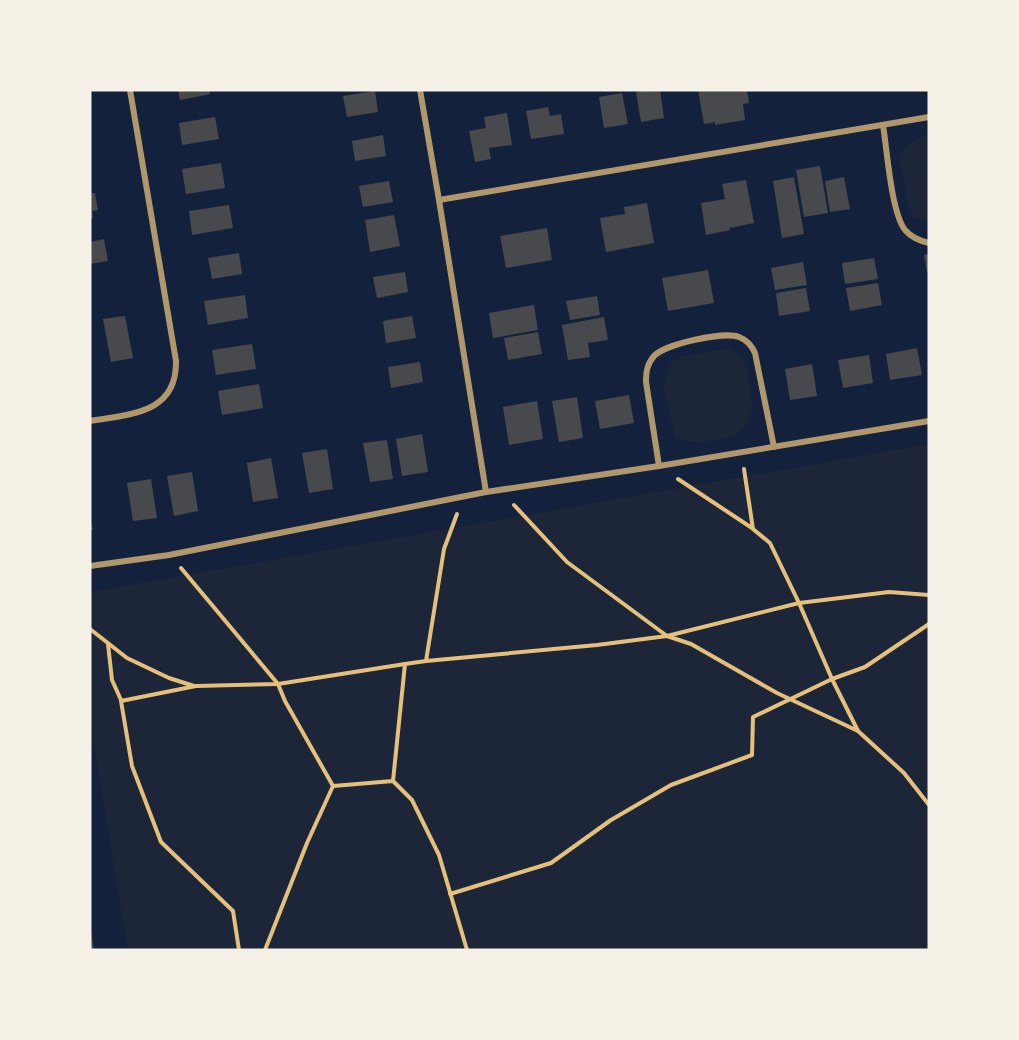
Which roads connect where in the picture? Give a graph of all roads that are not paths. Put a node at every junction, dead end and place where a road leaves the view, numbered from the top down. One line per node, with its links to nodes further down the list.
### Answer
1 (130, 90): 7 (street)
2 (420, 90): 5 (street)
3 (929, 117): 4 (street)
4 (883, 125): 5 (street); 6 (street)
5 (439, 200): 11 (street)
6 (929, 243)
7 (90, 421)
8 (929, 422): 9 (street)
9 (774, 447): 10 (street); 10 (street)
10 (659, 466): 11 (street)
11 (486, 492): 12 (street)
12 (90, 566)

